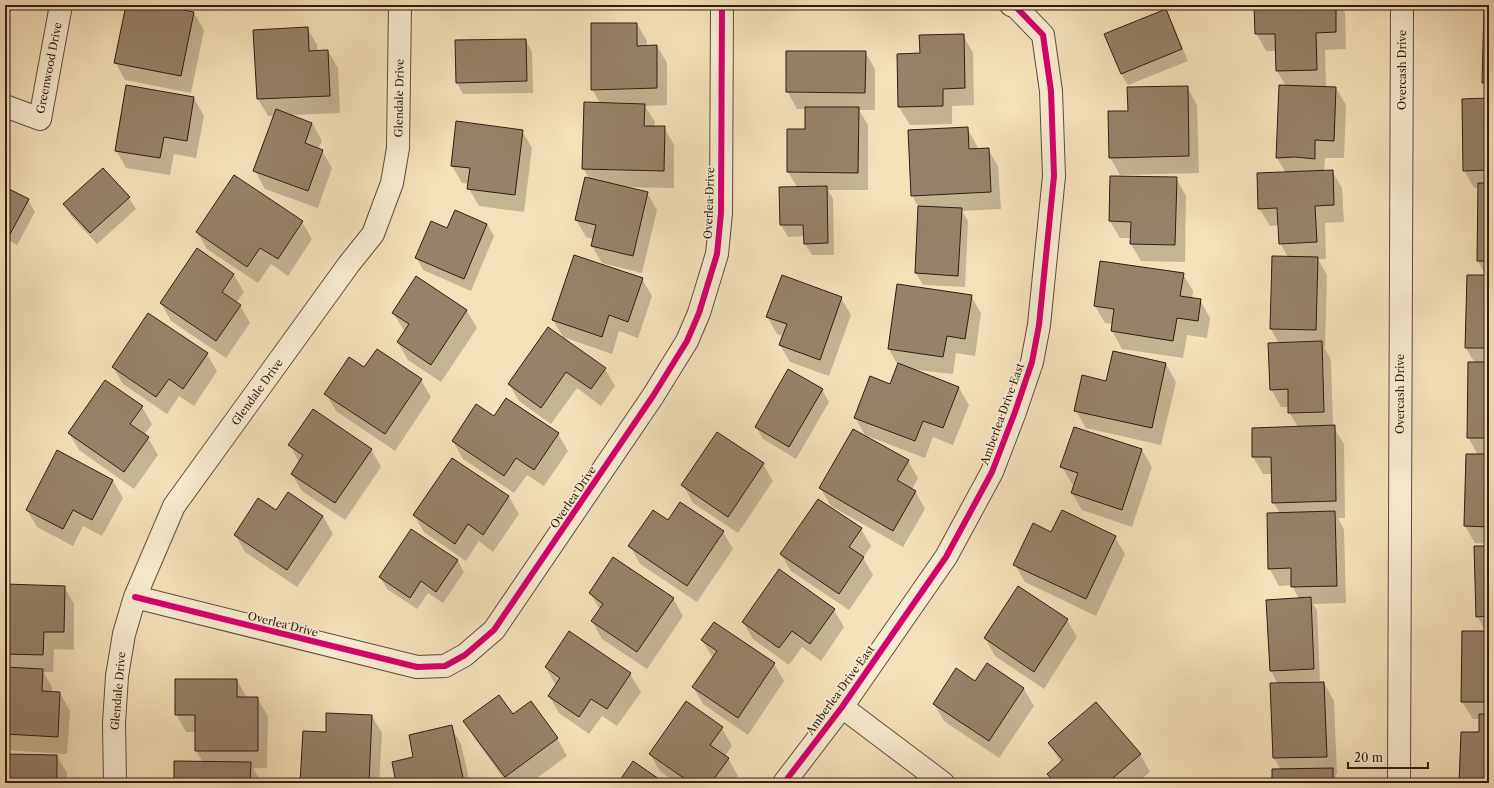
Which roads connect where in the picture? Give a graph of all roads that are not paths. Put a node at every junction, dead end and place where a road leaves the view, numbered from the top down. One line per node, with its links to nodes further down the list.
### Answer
1 (61, 5): 6 (street, Greenwood Drive)
2 (400, 5): 7 (street, Glendale Drive)
3 (722, 5): 7 (street, Overlea Drive)
4 (1011, 5): 8 (street, Amberlea Drive East)
5 (1402, 5): 12 (street, Overcash Drive)
6 (5, 106)
7 (135, 597): 9 (street, Glendale Drive)
8 (842, 707): 10 (street, Amberlea Drive East); 11 (street)
9 (115, 783)
10 (784, 783)
11 (943, 783)
12 (1399, 783)

